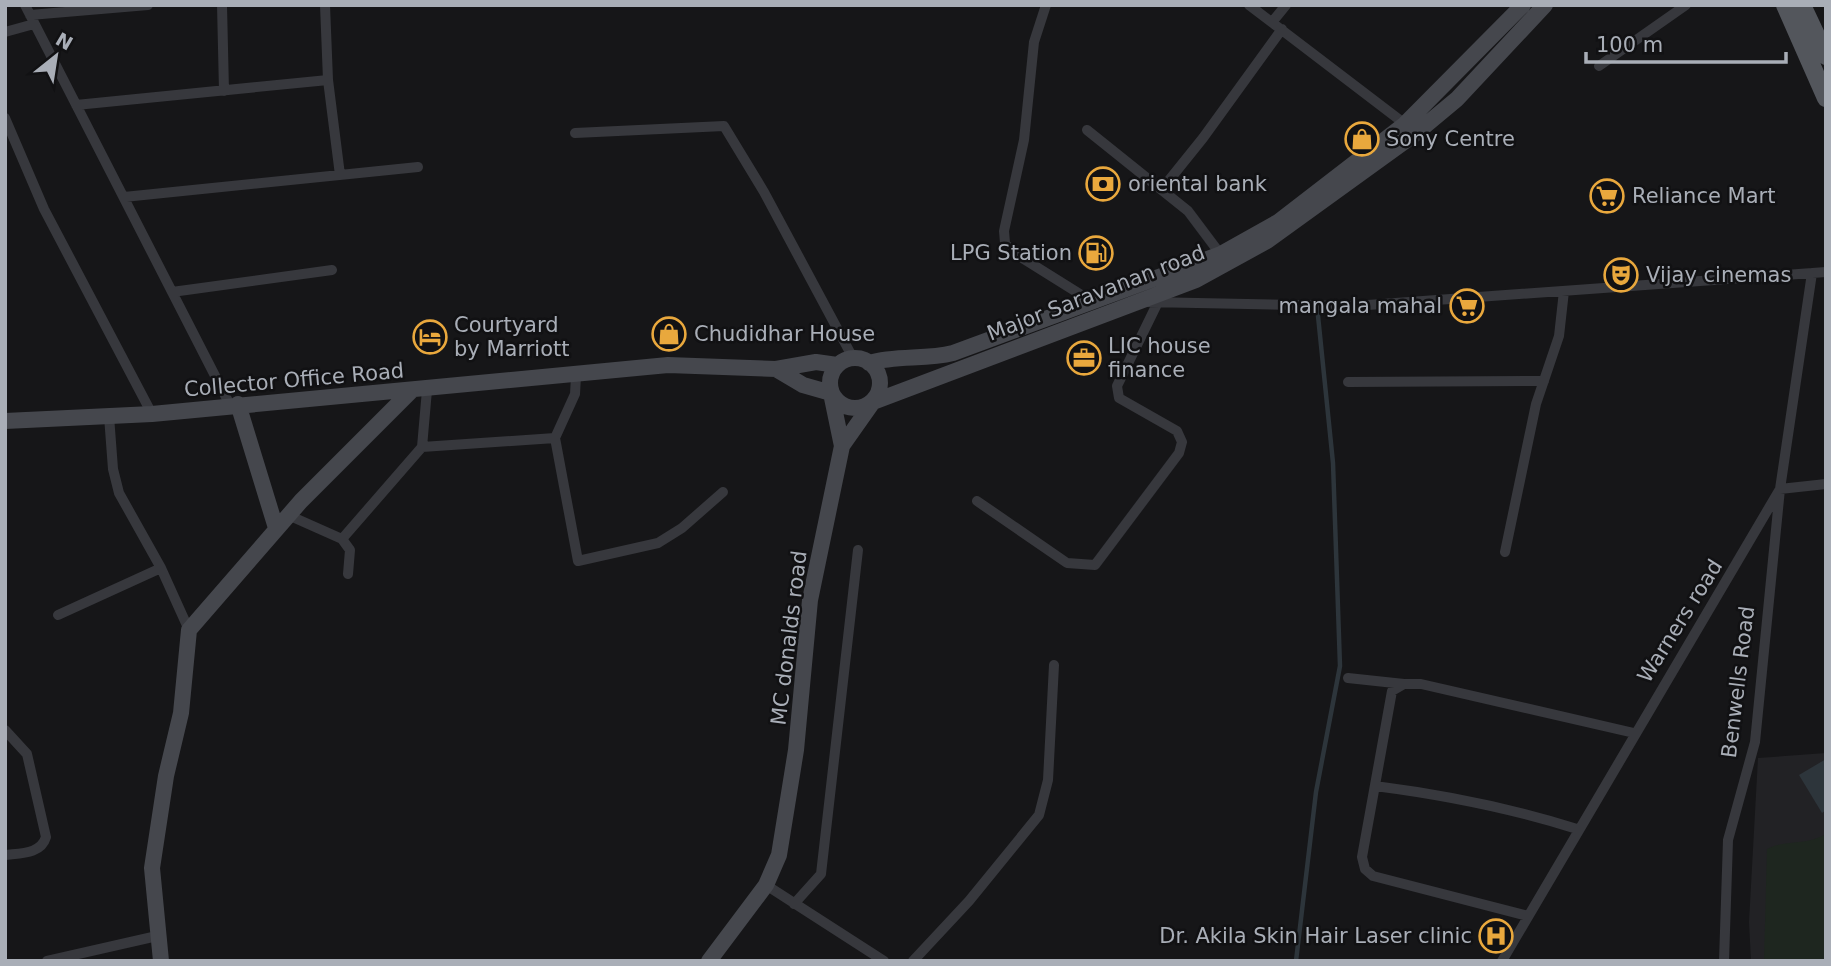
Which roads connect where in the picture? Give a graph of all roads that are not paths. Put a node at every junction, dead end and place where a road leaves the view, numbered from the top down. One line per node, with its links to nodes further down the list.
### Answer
1 (148, 5): 12 (street)
2 (222, 5): 18 (street)
3 (325, 5): 17 (street)
4 (1046, 5): 35 (street)
5 (1249, 5): 13 (street)
6 (1286, 5): 13 (street)
7 (1523, 5): 22 (main road)
8 (1545, 5): 29 (main road, Major Saravanan road)
9 (1686, 5): 16 (street)
10 (1785, 5): 19 (main road)
11 (1802, 5): 15 (main road)
12 (30, 15): 14 (street); 20 (street)
13 (1277, 25): 22 (street); 27 (street)
14 (5, 32)
15 (1826, 56)
16 (1600, 66)
17 (328, 80): 18 (street); 26 (street)
18 (224, 91): 20 (street)
19 (1826, 98)
20 (76, 105): 28 (street)
21 (5, 118): 49 (street)
22 (1405, 124): 29 (main road)
23 (1087, 130): 27 (street)
24 (575, 134): 38 (street)
25 (418, 167): 26 (street)
26 (340, 175): 28 (street)
27 (1162, 189): 29 (street)
28 (124, 197): 34 (street)
29 (1224, 260): 35 (main road); 36 (main road, Major Saravanan road)
30 (332, 270): 34 (street)
31 (1826, 272): 32 (street)
32 (1812, 274): 33 (street); 56 (street, Warners road)
33 (1564, 291): 37 (street); 43 (street)
34 (172, 292): 48 (street)
35 (1091, 301): 36 (street); 39 (main road)
36 (1133, 302): 37 (street); 47 (main road, Major Saravanan road)
37 (1158, 302): 58 (street)
38 (853, 358): 39 (main road); 40 (main road)
39 (869, 363): 47 (main road)
40 (837, 365): 41 (main road, Collector Office Road); 46 (main road)
41 (776, 369): 42 (main road, Collector Office Road); 46 (main road)
42 (576, 376): 45 (main road, Collector Office Road); 52 (street)
43 (1544, 381): 44 (street); 63 (street)
44 (1348, 382)
45 (419, 390): 48 (main road, Collector Office Road); 54 (street); 59 (main road)
46 (831, 393): 47 (main road); 53 (main road)
47 (873, 402): 53 (main road, MC donalds road)
48 (234, 405): 49 (main road, Collector Office Road); 60 (main road)
49 (152, 414): 50 (main road, Collector Office Road)
50 (109, 416): 51 (main road, Collector Office Road); 64 (street)
51 (5, 421)
52 (555, 438): 54 (street); 57 (street)
53 (842, 446): 76 (main road, MC donalds road)
54 (422, 447): 61 (street)
55 (1826, 484): 56 (street)
56 (1780, 489): 72 (street, Warners road); 86 (street, Benwells Road)
57 (723, 492)
58 (977, 501)
59 (288, 515): 60 (main road); 61 (street)
60 (276, 528): 67 (main road)
61 (342, 539): 65 (street)
62 (858, 550): 77 (street)
63 (1505, 552)
64 (161, 568): 66 (street); 67 (street)
65 (348, 574)
66 (58, 615)
67 (189, 630): 79 (main road)
68 (1054, 664): 84 (street)
69 (1348, 678): 70 (street)
70 (1404, 684): 72 (street); 73 (street)
71 (5, 730): 75 (street)
72 (1634, 733): 74 (street, Warners road)
73 (1375, 786): 74 (street); 78 (street)
74 (1577, 830): 78 (street, Warners road)
75 (5, 855)
76 (765, 885): 77 (street); 82 (main road, MC donalds road)
77 (794, 904): 83 (street)
78 (1528, 916): 85 (street, Warners road)
79 (157, 936): 80 (street); 81 (main road)
80 (47, 961)
81 (161, 961)
82 (709, 961)
83 (884, 961)
84 (913, 961)
85 (1502, 961)
86 (1724, 961)

